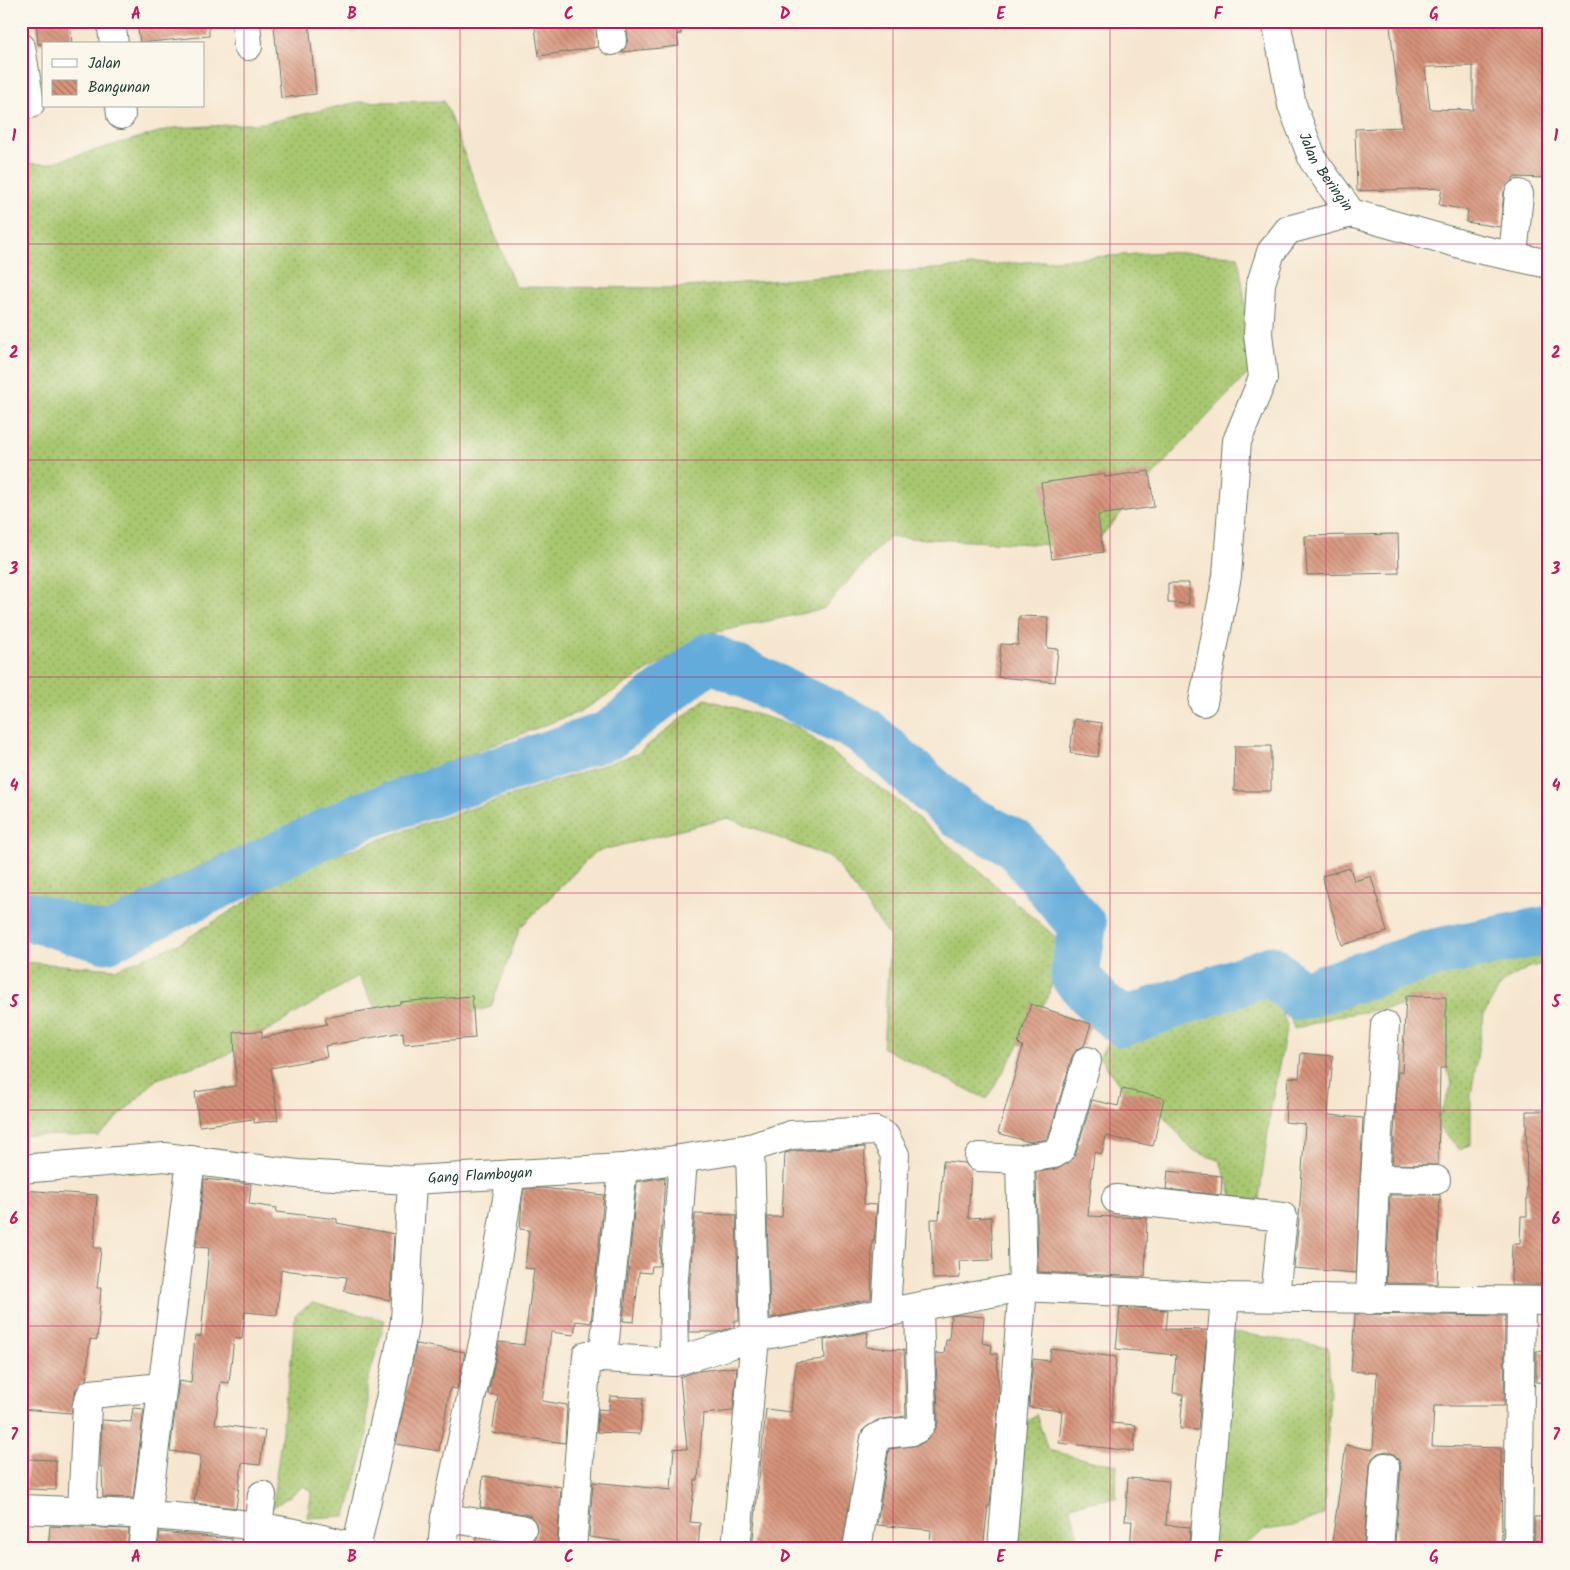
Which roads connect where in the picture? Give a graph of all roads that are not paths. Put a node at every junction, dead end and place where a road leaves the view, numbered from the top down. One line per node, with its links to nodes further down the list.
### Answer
1 (111, 21): 3 (street)
2 (1276, 21): 7 (street, Jalan Beringin)
3 (114, 42)
4 (21, 46): 5 (street)
5 (30, 104)
6 (1519, 194): 8 (street)
7 (1351, 213): 8 (street, Jalan Beringin); 10 (street)
8 (1513, 256): 9 (street, Jalan Beringin)
9 (1549, 264)
10 (1203, 702)
11 (1385, 1025): 21 (street)
12 (1087, 1061): 15 (street)
13 (750, 1148): 17 (street, Gang Flamboyan); 32 (street, Gang Flamboyan); 33 (street)
14 (980, 1157): 15 (street)
15 (1020, 1159): 25 (street)
16 (191, 1160): 19 (street, Gang Flamboyan); 22 (street, Gang Flamboyan); 36 (street)
17 (683, 1160): 18 (street, Gang Flamboyan); 35 (street)
18 (623, 1168): 20 (street, Gang Flamboyan); 34 (street)
19 (21, 1169)
20 (511, 1174): 22 (street, Gang Flamboyan); 42 (street)
21 (1375, 1179): 23 (street); 28 (street)
22 (412, 1180): 45 (street)
23 (1436, 1180)
24 (1116, 1199): 27 (street)
25 (1023, 1287): 26 (street); 31 (street); 51 (street)
26 (1225, 1297): 27 (street); 52 (street)
27 (1275, 1298): 28 (street)
28 (1370, 1300): 29 (street)
29 (1521, 1301): 30 (street); 54 (street)
30 (1549, 1301)
31 (919, 1306): 32 (street); 50 (street)
32 (886, 1313): 33 (street)
33 (755, 1337): 35 (street); 49 (street)
34 (602, 1358): 35 (street); 48 (street)
35 (674, 1362)
36 (162, 1387): 40 (street); 41 (street)
37 (1384, 1467): 53 (street)
38 (262, 1495): 44 (street)
39 (21, 1508): 40 (street)
40 (82, 1511): 41 (street)
41 (147, 1514): 44 (street); 46 (street)
42 (445, 1518): 43 (street); 47 (street)
43 (522, 1529)
44 (256, 1538): 45 (street)
45 (358, 1548)
46 (142, 1549)
47 (442, 1549)
48 (572, 1549)
49 (736, 1549)
50 (857, 1549)
51 (1002, 1549)
52 (1204, 1549)
53 (1379, 1549)
54 (1518, 1549)

